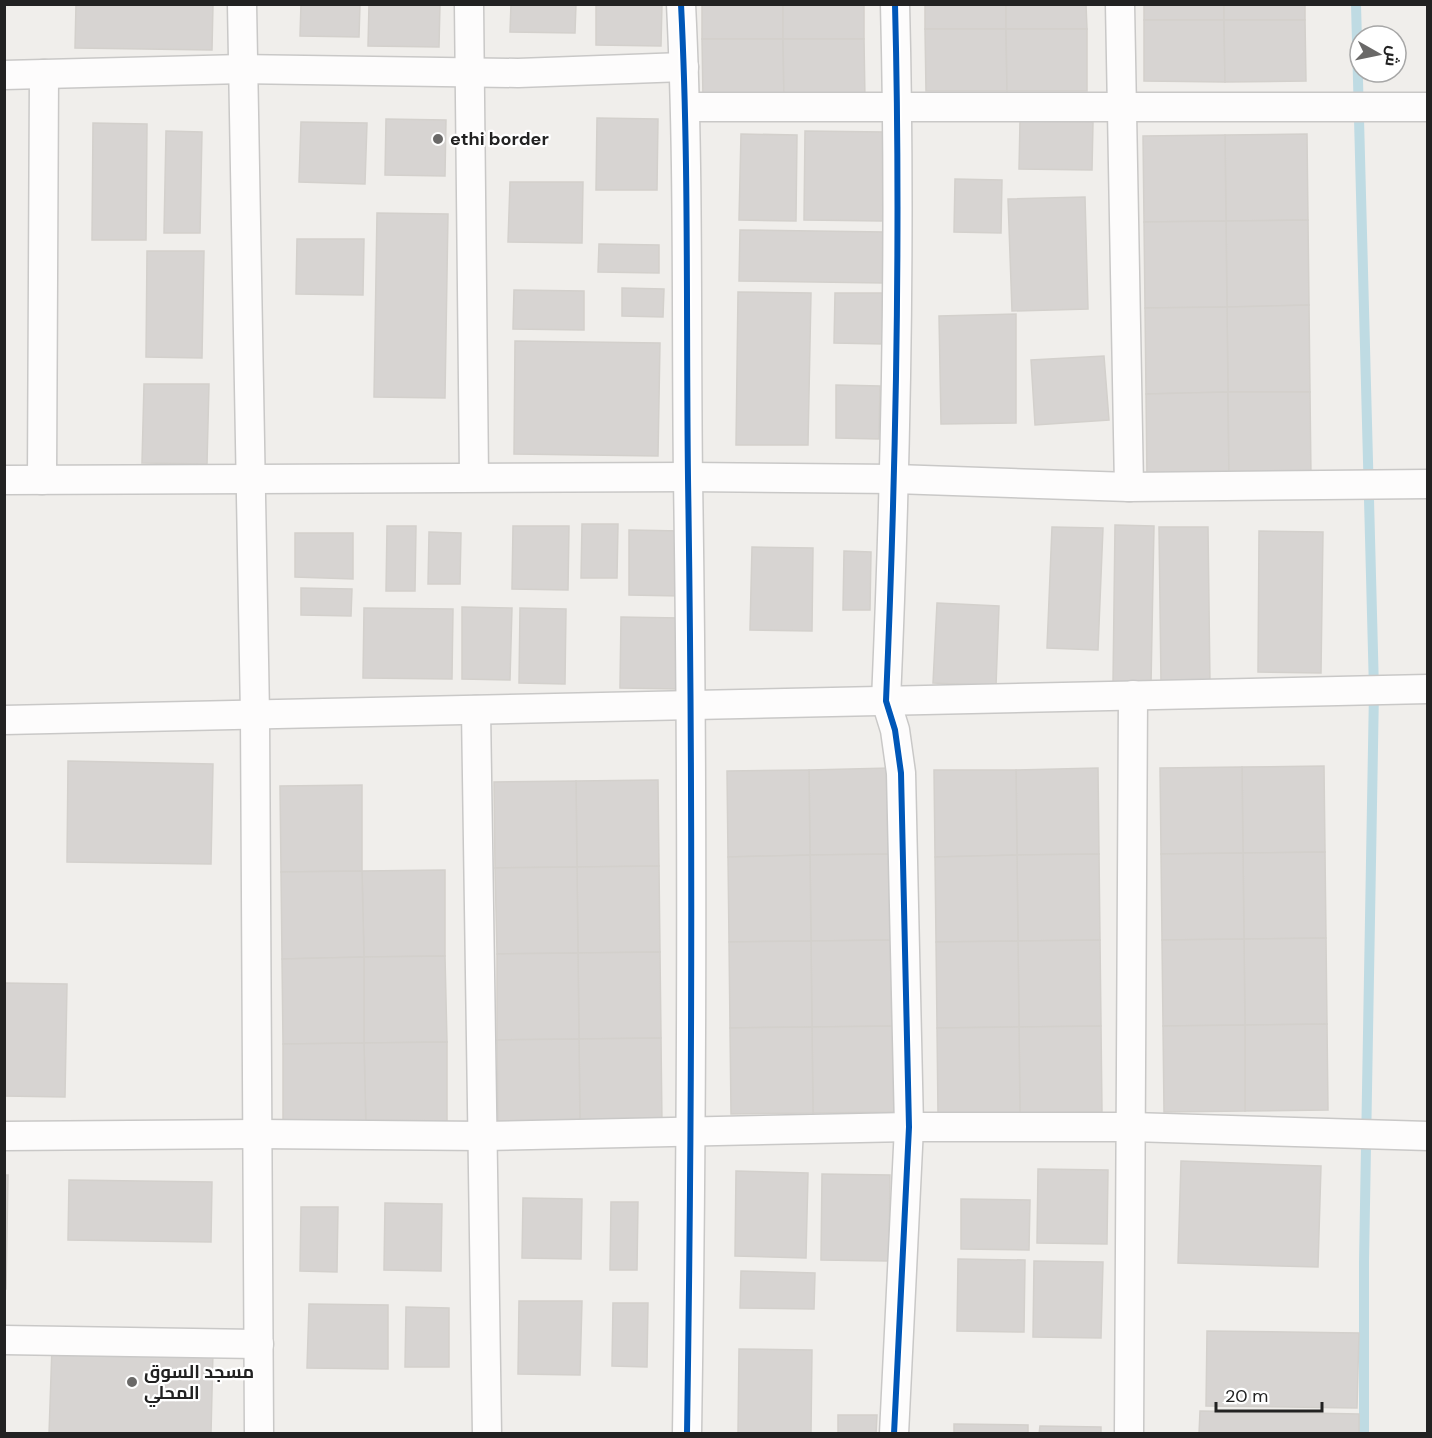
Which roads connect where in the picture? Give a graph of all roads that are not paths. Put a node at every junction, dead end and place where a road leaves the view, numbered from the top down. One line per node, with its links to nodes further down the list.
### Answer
1 (242, 4): 7 (street)
2 (469, 4): 8 (street)
3 (681, 4): 6 (street)
4 (895, 4): 12 (street)
5 (1120, 4): 13 (street)
6 (684, 68): 8 (street); 11 (street)
7 (243, 69): 8 (street); 9 (street); 17 (street)
8 (470, 73): 15 (street)
9 (44, 74): 10 (street); 20 (street)
10 (4, 75)
11 (686, 107): 12 (street); 16 (street)
12 (897, 107): 13 (street); 18 (street)
13 (1120, 107): 14 (street); 22 (street)
14 (1428, 107)
15 (474, 477): 16 (street); 17 (street)
16 (688, 477): 18 (street); 26 (street)
17 (251, 478): 20 (street); 28 (street)
18 (895, 479): 22 (street); 25 (street)
19 (4, 480): 20 (street)
20 (42, 480)
21 (1428, 484): 22 (street)
22 (1129, 488)
23 (1428, 689): 24 (street)
24 (1133, 695): 25 (street); 31 (street)
25 (886, 701): 26 (street); 30 (street)
26 (692, 705): 27 (street); 32 (street)
27 (476, 710): 28 (street); 35 (street)
28 (255, 715): 29 (street); 33 (street)
29 (4, 720)
30 (909, 1127): 31 (street); 32 (street); 42 (street)
31 (1132, 1127): 36 (street); 43 (street)
32 (692, 1133): 35 (street); 41 (street)
33 (258, 1134): 34 (street); 35 (street); 38 (street)
34 (4, 1136)
35 (483, 1136): 40 (street)
36 (1428, 1136)
37 (4, 1340): 38 (street)
38 (259, 1344): 39 (street)
39 (259, 1434)
40 (487, 1434)
41 (687, 1434)
42 (894, 1434)
43 (1129, 1434)

